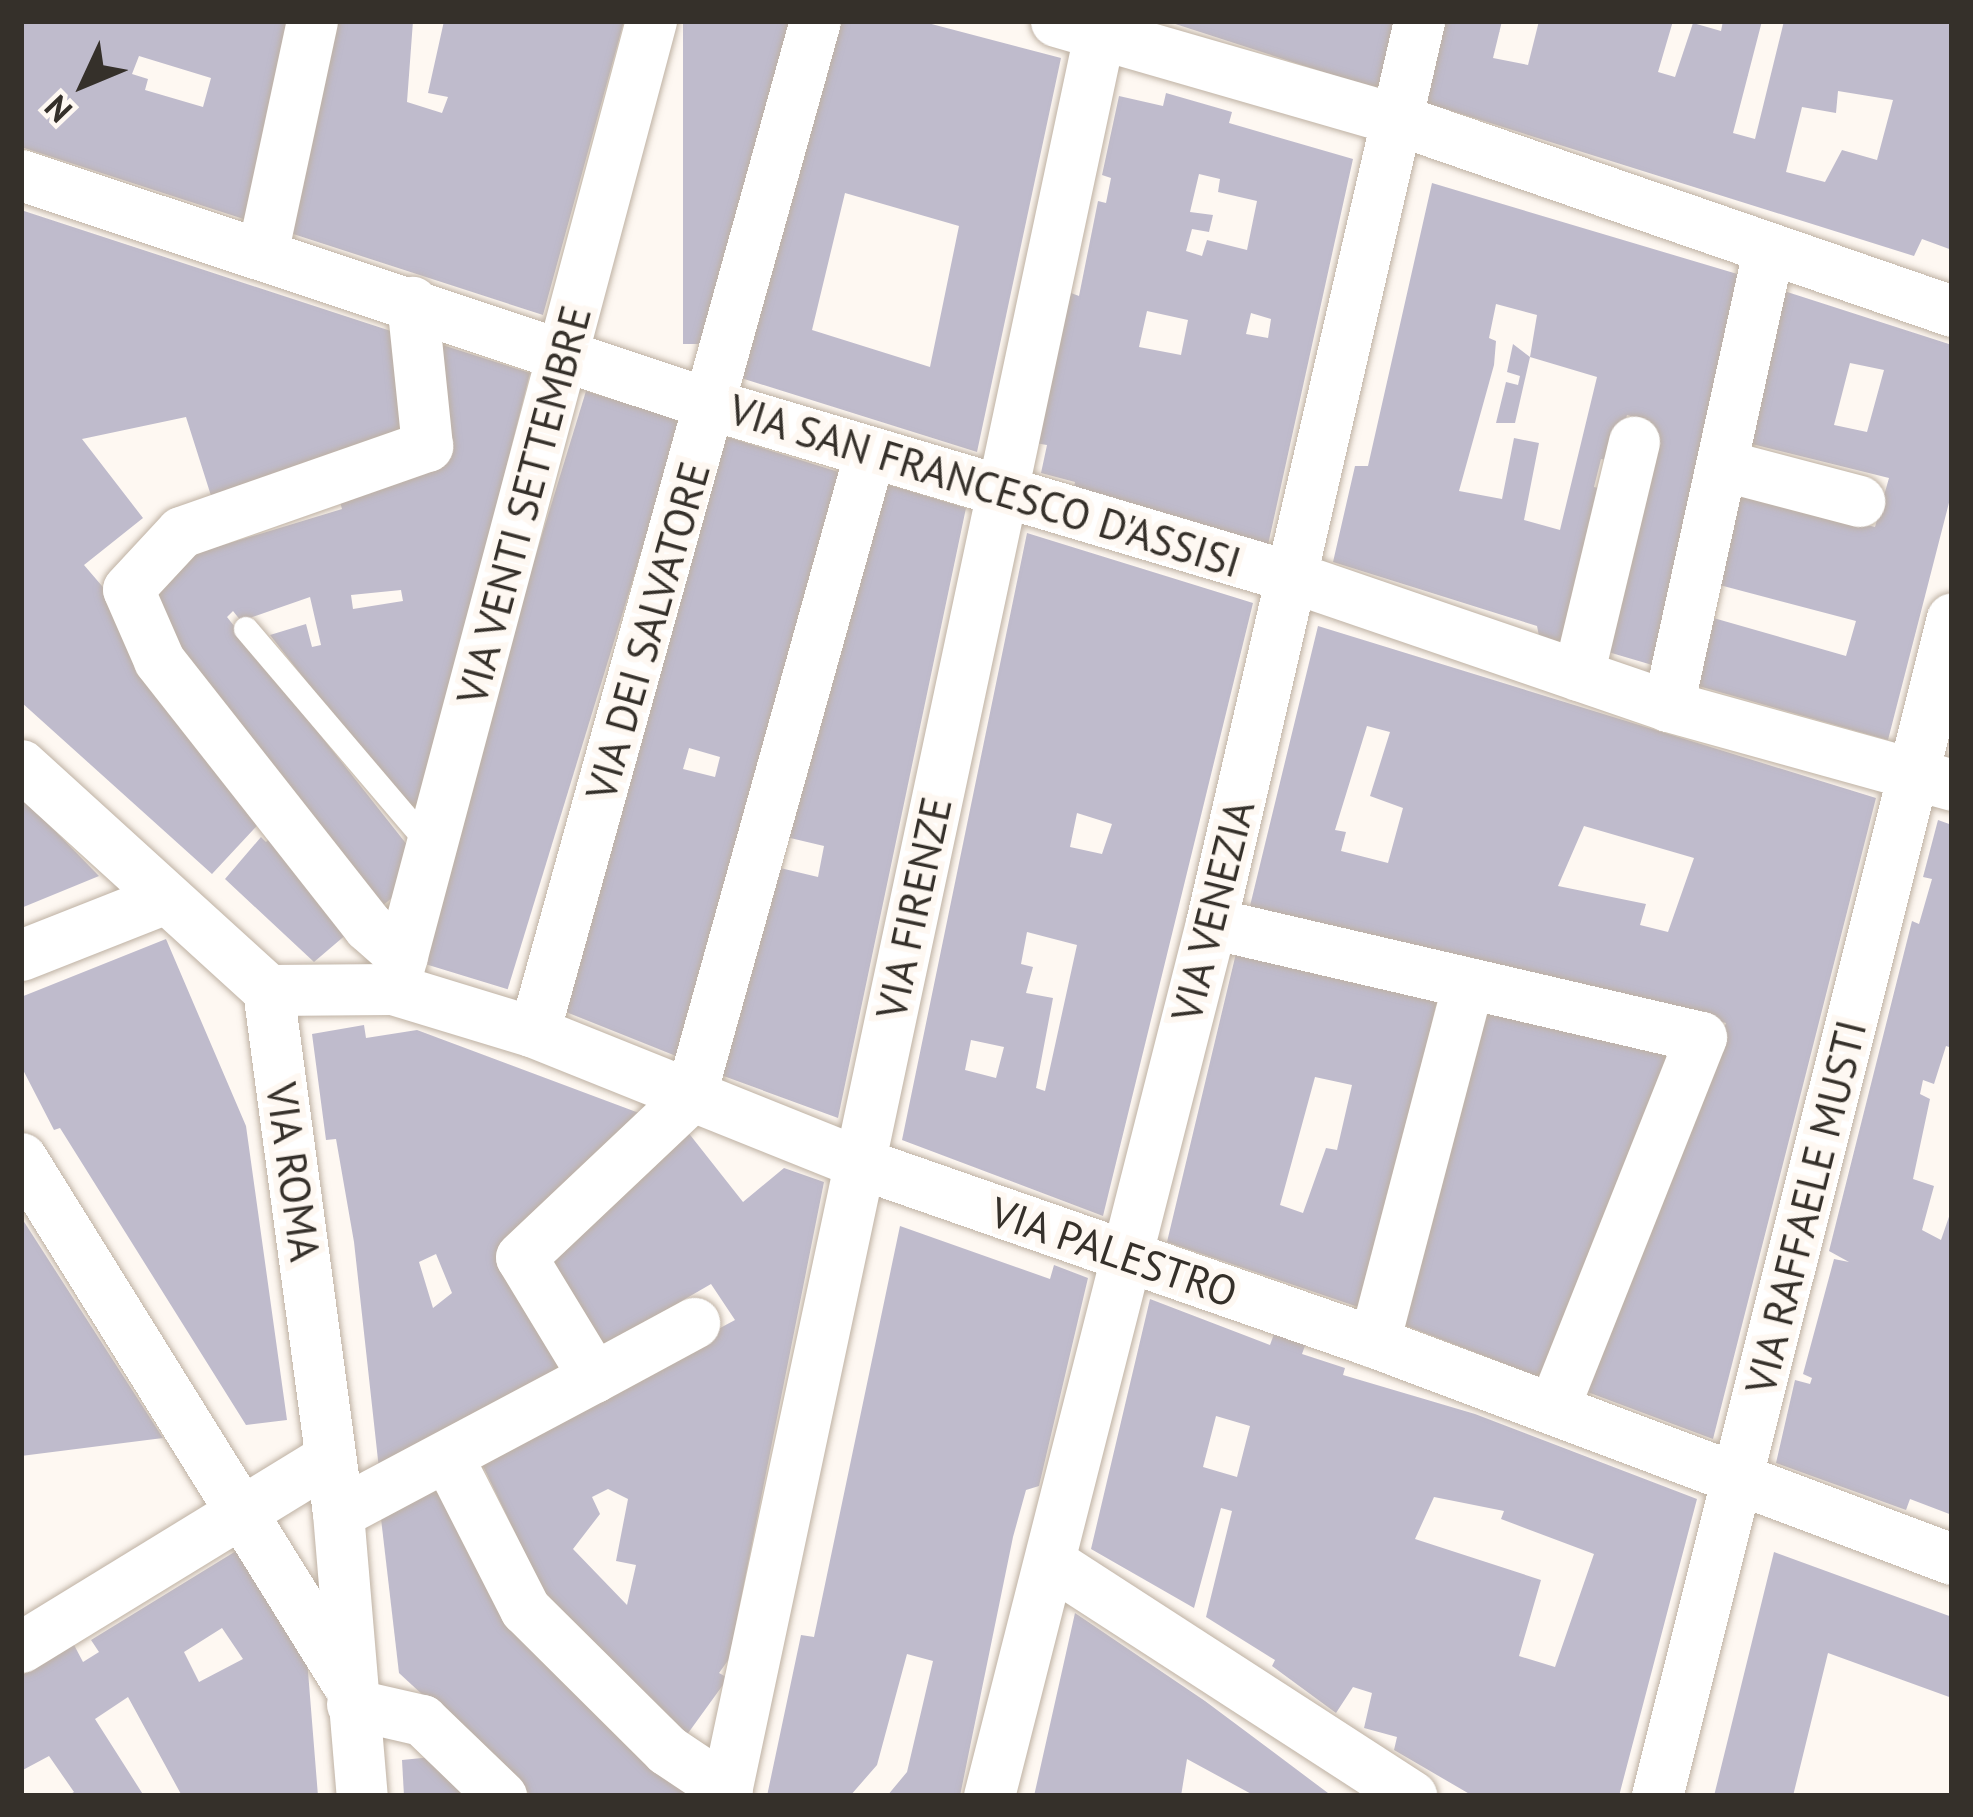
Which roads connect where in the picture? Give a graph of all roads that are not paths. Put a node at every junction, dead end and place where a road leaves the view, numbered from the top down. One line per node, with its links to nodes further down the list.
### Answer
1 (312, 21): 9 (street)
2 (651, 21): 12 (street, VIA VENTI SETTEMBRE)
3 (815, 21): 13 (street, VIA DEI SALVATORE)
4 (1419, 21): 6 (street, VIA VENEZIA)
5 (1086, 25): 6 (street); 17 (street, VIA FIRENZE)
6 (1396, 118): 8 (street); 19 (street, VIA VENEZIA)
7 (21, 175): 9 (street, VIA SAN FRANCESCO D'ASSISI)
8 (1769, 248): 11 (street); 16 (street)
9 (262, 254): 10 (street, VIA SAN FRANCESCO D'ASSISI)
10 (412, 302): 12 (street, VIA SAN FRANCESCO D'ASSISI); 30 (street)
11 (1952, 311)
12 (566, 352): 13 (street, VIA SAN FRANCESCO D'ASSISI); 26 (street, VIA VENTI SETTEMBRE)
13 (713, 405): 15 (street, VIA SAN FRANCESCO D'ASSISI); 33 (street, VIA DEI SALVATORE)
14 (1634, 442): 22 (street)
15 (870, 452): 17 (street, VIA SAN FRANCESCO D'ASSISI); 34 (street)
16 (1722, 465): 18 (street); 23 (street)
17 (1002, 494): 19 (street, VIA SAN FRANCESCO D'ASSISI); 36 (street, VIA FIRENZE)
18 (1859, 501)
19 (1294, 578): 22 (street, VIA SAN FRANCESCO D'ASSISI); 28 (street, VIA VENEZIA)
20 (1952, 618): 25 (street, VIA RAFFAELE MUSTI)
21 (246, 629): 26 (lane)
22 (1578, 675): 23 (street, VIA SAN FRANCESCO D'ASSISI)
23 (1668, 706): 25 (street, VIA SAN FRANCESCO D'ASSISI)
24 (21, 765): 27 (street)
25 (1934, 780): 44 (street, VIA RAFFAELE MUSTI)
26 (432, 846): 30 (street, VIA VENTI SETTEMBRE)
27 (166, 898): 29 (street); 32 (street)
28 (1211, 923): 31 (street); 37 (street, VIA VENEZIA)
29 (21, 955)
30 (398, 972): 32 (street, VIA PALESTRO); 33 (street, VIA PALESTRO)
31 (1468, 983): 39 (street); 41 (street)
32 (268, 990): 43 (street, VIA ROMA)
33 (534, 1032): 34 (street, VIA PALESTRO)
34 (690, 1097): 36 (street, VIA PALESTRO); 40 (street)
35 (21, 1158): 46 (street, VIA ROMA)
36 (860, 1163): 37 (street, VIA PALESTRO); 51 (street, VIA FIRENZE)
37 (1126, 1257): 39 (street, VIA PALESTRO); 48 (street, VIA VENEZIA)
38 (694, 1323): 40 (street)
39 (1374, 1342): 41 (street, VIA PALESTRO)
40 (594, 1377): 42 (street)
41 (1553, 1409): 44 (street, VIA PALESTRO)
42 (447, 1456): 45 (street); 51 (street)
43 (330, 1459): 45 (street, VIA ROMA); 46 (street)
44 (1737, 1481): 47 (street, VIA PALESTRO); 56 (street, VIA RAFFAELE MUSTI)
45 (338, 1513): 50 (street, VIA ROMA)
46 (245, 1515): 49 (street); 50 (street, VIA ROMA)
47 (1952, 1558)
48 (1053, 1564): 54 (street, VIA VENEZIA); 55 (street)
49 (21, 1647)
50 (351, 1696): 52 (street, VIA ROMA); 53 (street)
51 (726, 1793)
52 (362, 1796)
53 (501, 1796)
54 (989, 1796)
55 (1412, 1796)
56 (1658, 1796)

